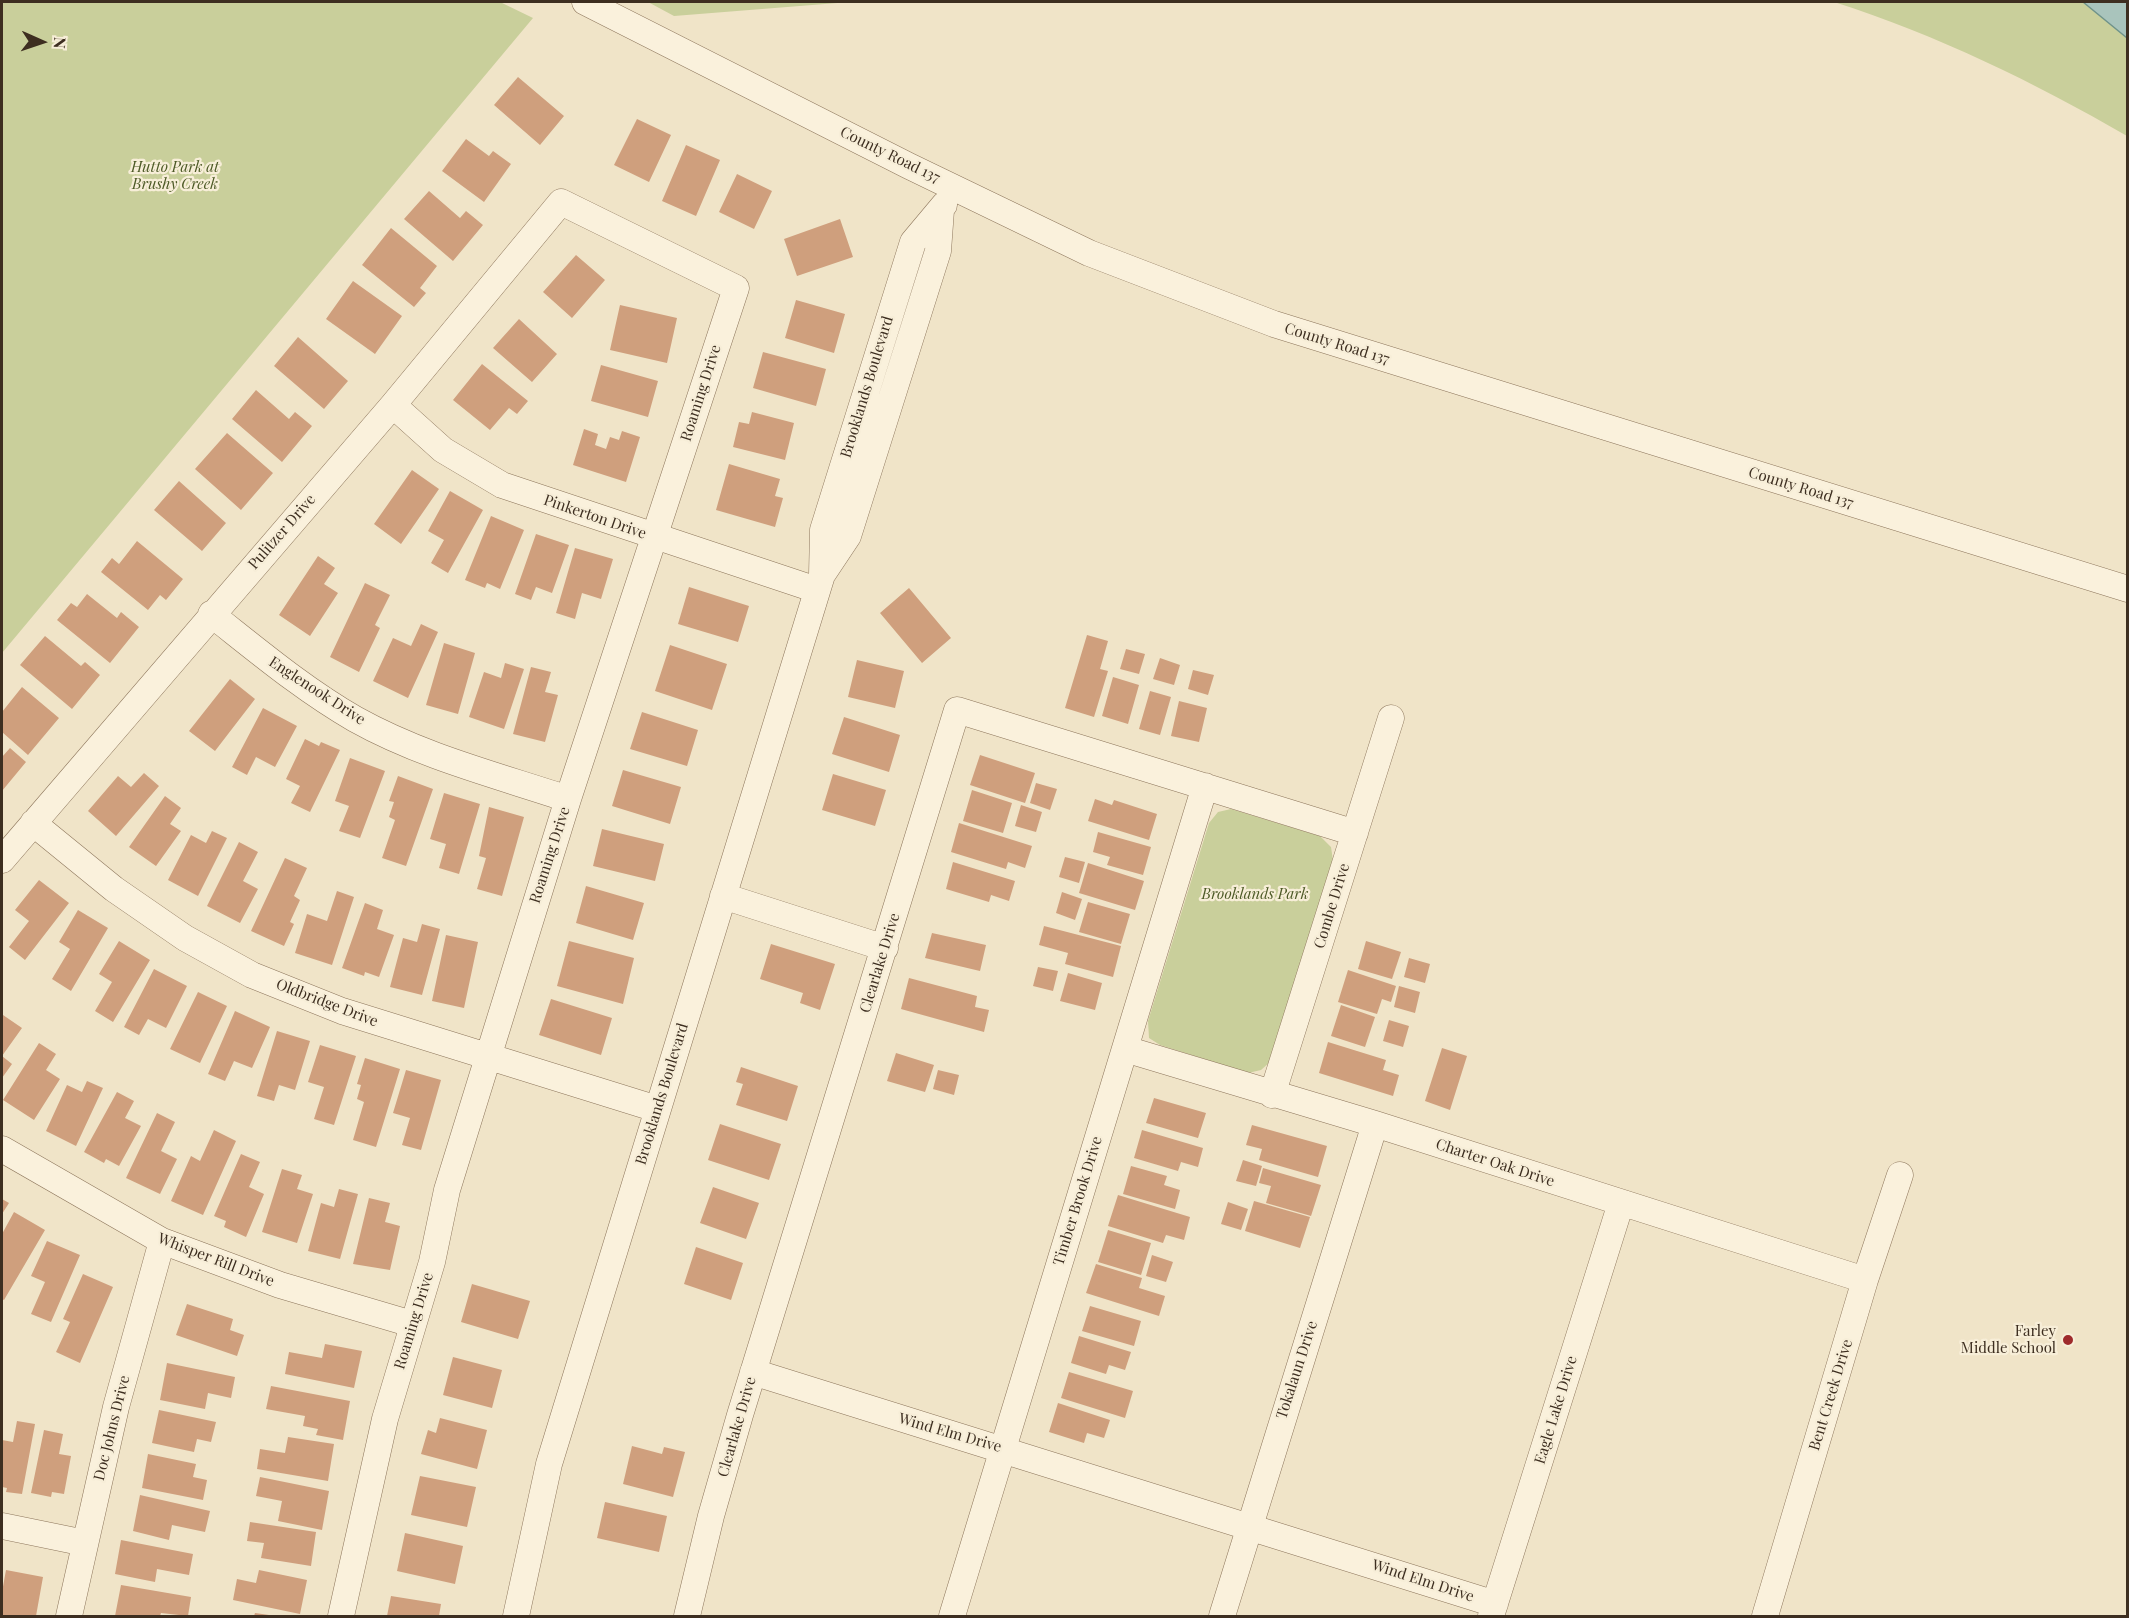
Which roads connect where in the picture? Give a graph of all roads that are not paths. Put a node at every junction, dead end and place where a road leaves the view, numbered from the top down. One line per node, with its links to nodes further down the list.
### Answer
1 (585, 2): 2 (street, County Road 137)
2 (954, 186): 6 (street, Brooklands Boulevard); 7 (street, County Road 137)
3 (561, 202): 4 (street, Pulitzer Drive); 5 (street, Roaming Drive)
4 (393, 405): 5 (street, Pinkerton Drive); 8 (street, Pulitzer Drive)
5 (654, 537): 6 (street, Pinkerton Drive); 11 (street, Roaming Drive)
6 (819, 583): 15 (street, Brooklands Boulevard)
7 (2127, 589)
8 (211, 614): 11 (street, Englenook Drive); 12 (street, Pulitzer Drive)
9 (1391, 718): 13 (street, Combe Drive)
10 (1205, 786): 13 (street, Clearlake Drive); 16 (street, Clearlake Drive); 17 (street, Timber Brook Drive)
11 (568, 799): 18 (street, Roaming Drive)
12 (33, 823): 14 (street, Pulitzer Drive); 18 (street, Oldbridge Drive)
13 (1355, 833): 19 (street, Combe Drive)
14 (2, 860)
15 (723, 896): 16 (street); 20 (street, Brooklands Boulevard)
16 (885, 948): 28 (street, Clearlake Drive)
17 (1125, 1049): 19 (street, Charter Oak Drive); 29 (street, Timber Brook Drive)
18 (487, 1059): 20 (street, Oldbridge Drive); 27 (street, Roaming Drive)
19 (1272, 1095): 21 (street, Charter Oak Drive)
20 (657, 1109): 36 (street, Brooklands Boulevard)
21 (1375, 1124): 24 (street, Charter Oak Drive); 31 (street, Tokalaun Drive)
22 (2, 1149): 25 (street, Whisper Rill Drive)
23 (1900, 1175): 26 (street, Bent Creek Drive)
24 (1621, 1203): 26 (street, Charter Oak Drive); 33 (street, Eagle Lake Drive)
25 (162, 1241): 27 (street, Whisper Rill Drive); 32 (street, Doc Johns Drive)
26 (1865, 1280): 40 (street, Bent Creek Drive)
27 (412, 1324): 35 (street, Roaming Drive)
28 (753, 1372): 29 (street, Wind Elm Drive); 37 (street, Clearlake Drive)
29 (1001, 1448): 31 (street, Wind Elm Drive); 38 (street, Timber Brook Drive)
30 (2, 1526): 32 (street)
31 (1247, 1527): 33 (street, Wind Elm Drive); 39 (street, Tokalaun Drive)
32 (85, 1543): 34 (street, Doc Johns Drive)
33 (1493, 1610)
34 (69, 1617)
35 (340, 1617)
36 (516, 1617)
37 (687, 1617)
38 (952, 1617)
39 (1222, 1617)
40 (1765, 1617)

